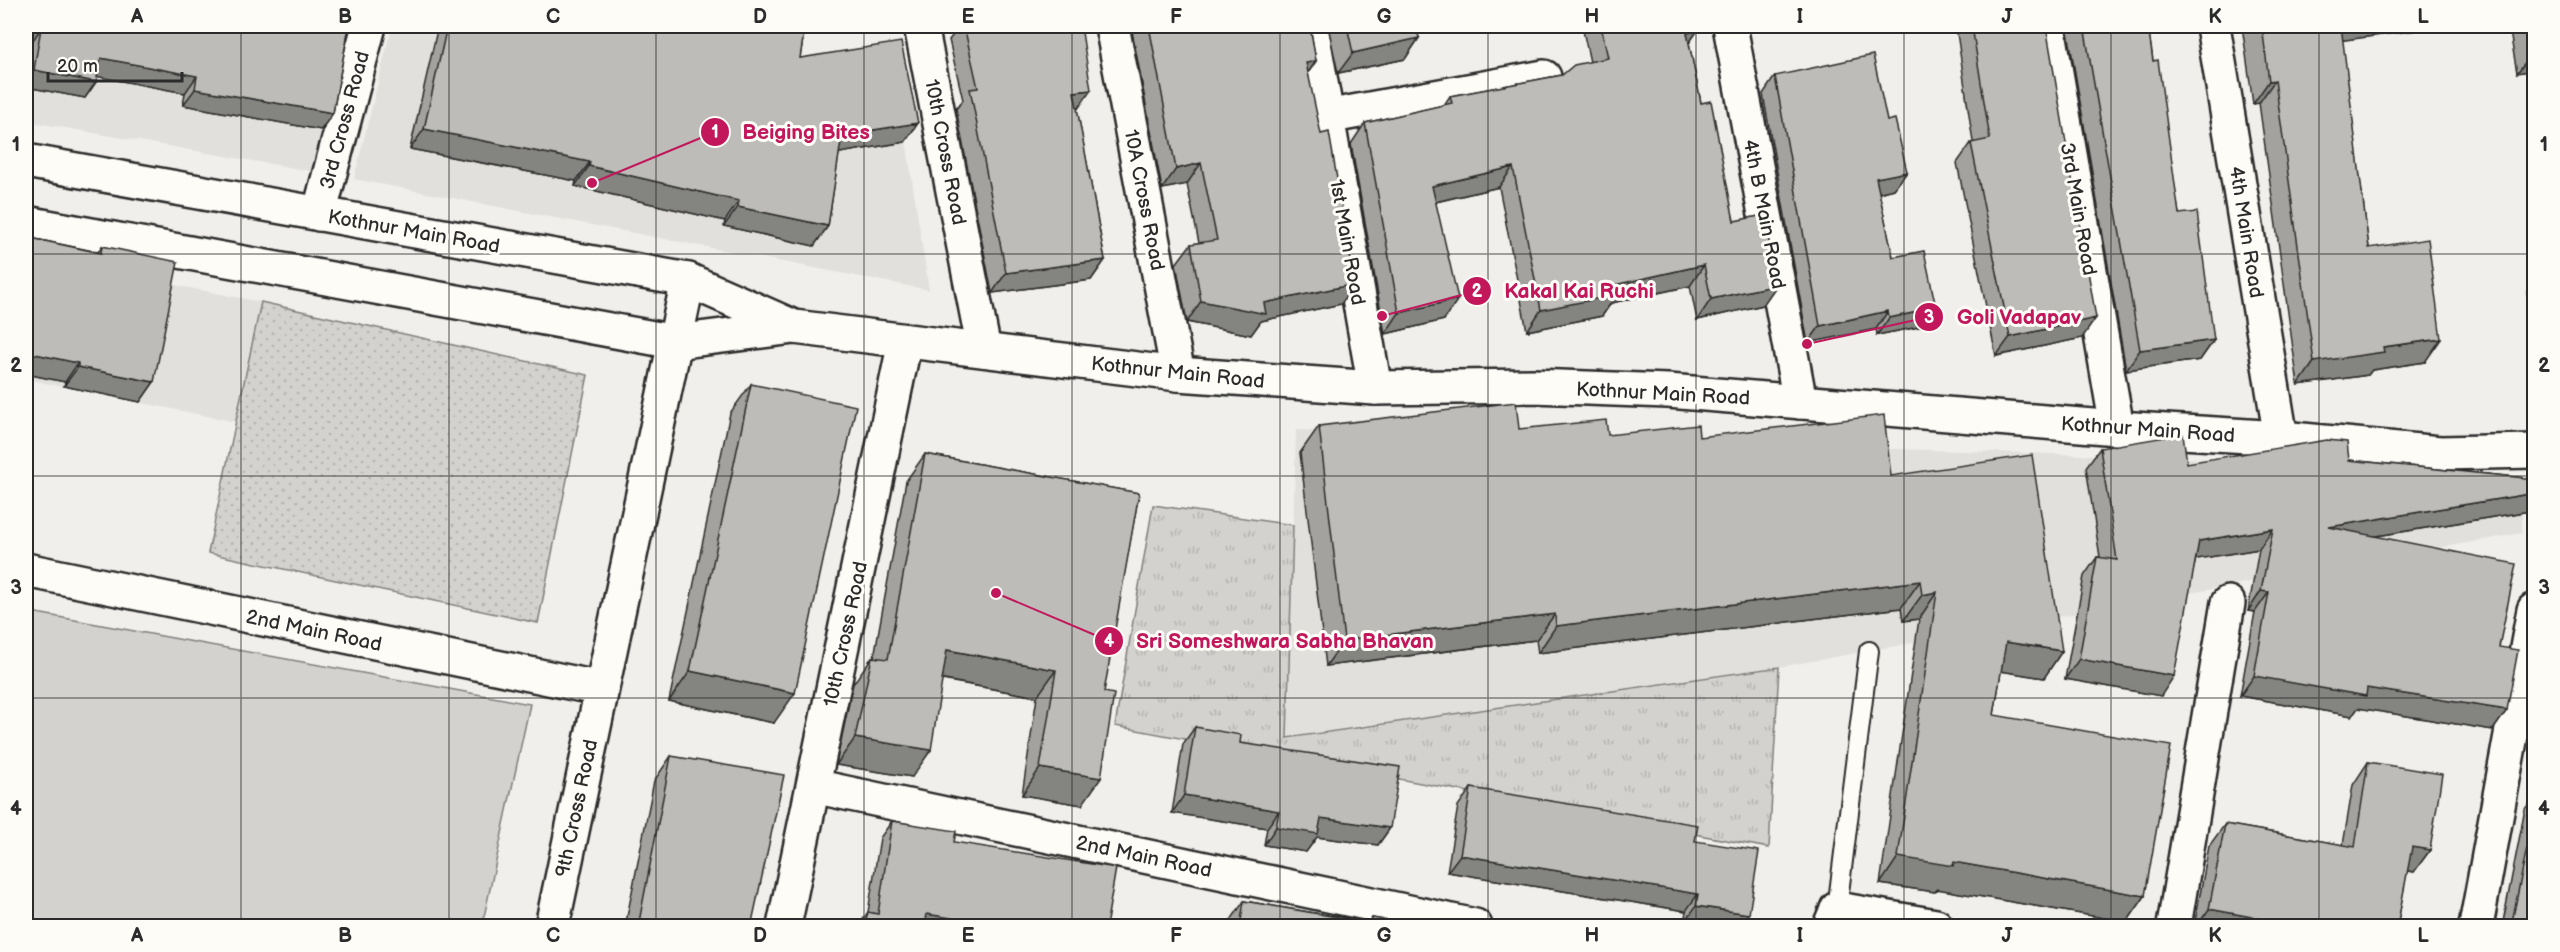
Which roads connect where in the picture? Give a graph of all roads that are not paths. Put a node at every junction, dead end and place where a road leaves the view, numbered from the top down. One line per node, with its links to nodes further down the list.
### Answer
1 (369, 26): 11 (street, 3rd Cross Road)
2 (921, 26): 17 (street, 10th Cross Road)
3 (1112, 26): 18 (street, 10A Cross Road)
4 (1311, 26): 9 (street, 1st Main Road)
5 (1730, 26): 20 (street, 4th B Main Road)
6 (2048, 26): 21 (street, 3rd Main Road)
7 (2213, 26): 22 (street, 4th Main Road)
8 (1544, 77): 9 (street)
9 (1326, 117): 19 (street, 1st Main Road)
10 (26, 161): 11 (street, Kothnur Main Road)
11 (319, 214): 13 (street, Kothnur Main Road)
12 (26, 223): 16 (street, Kothnur Main Road)
13 (688, 280): 14 (street, Kothnur Main Road); 16 (street, 9th Cross Road)
14 (794, 327): 15 (street, Kothnur Main Road); 16 (street, Kothnur Main Road)
15 (905, 340): 17 (street, Kothnur Main Road); 29 (street, 10th Cross Road)
16 (675, 342): 28 (street, 9th Cross Road)
17 (984, 350): 18 (street, Kothnur Main Road)
18 (1178, 374): 19 (street, Kothnur Main Road)
19 (1375, 388): 20 (street, Kothnur Main Road)
20 (1800, 402): 21 (street, Kothnur Main Road)
21 (2117, 428): 22 (street, Kothnur Main Road)
22 (2282, 438): 23 (street, Kothnur Main Road)
23 (2535, 451)
24 (26, 570): 28 (street, 2nd Main Road)
25 (2228, 603): 35 (street)
26 (2535, 610): 36 (street)
27 (1869, 651): 30 (lane)
28 (602, 689): 31 (street, 9th Cross Road)
29 (813, 786): 32 (street, 10th Cross Road); 33 (street, 2nd Main Road)
30 (1834, 918): 34 (street)
31 (552, 927)
32 (784, 927)
33 (1475, 927)
34 (1936, 927)
35 (2174, 927)
36 (2476, 927)

